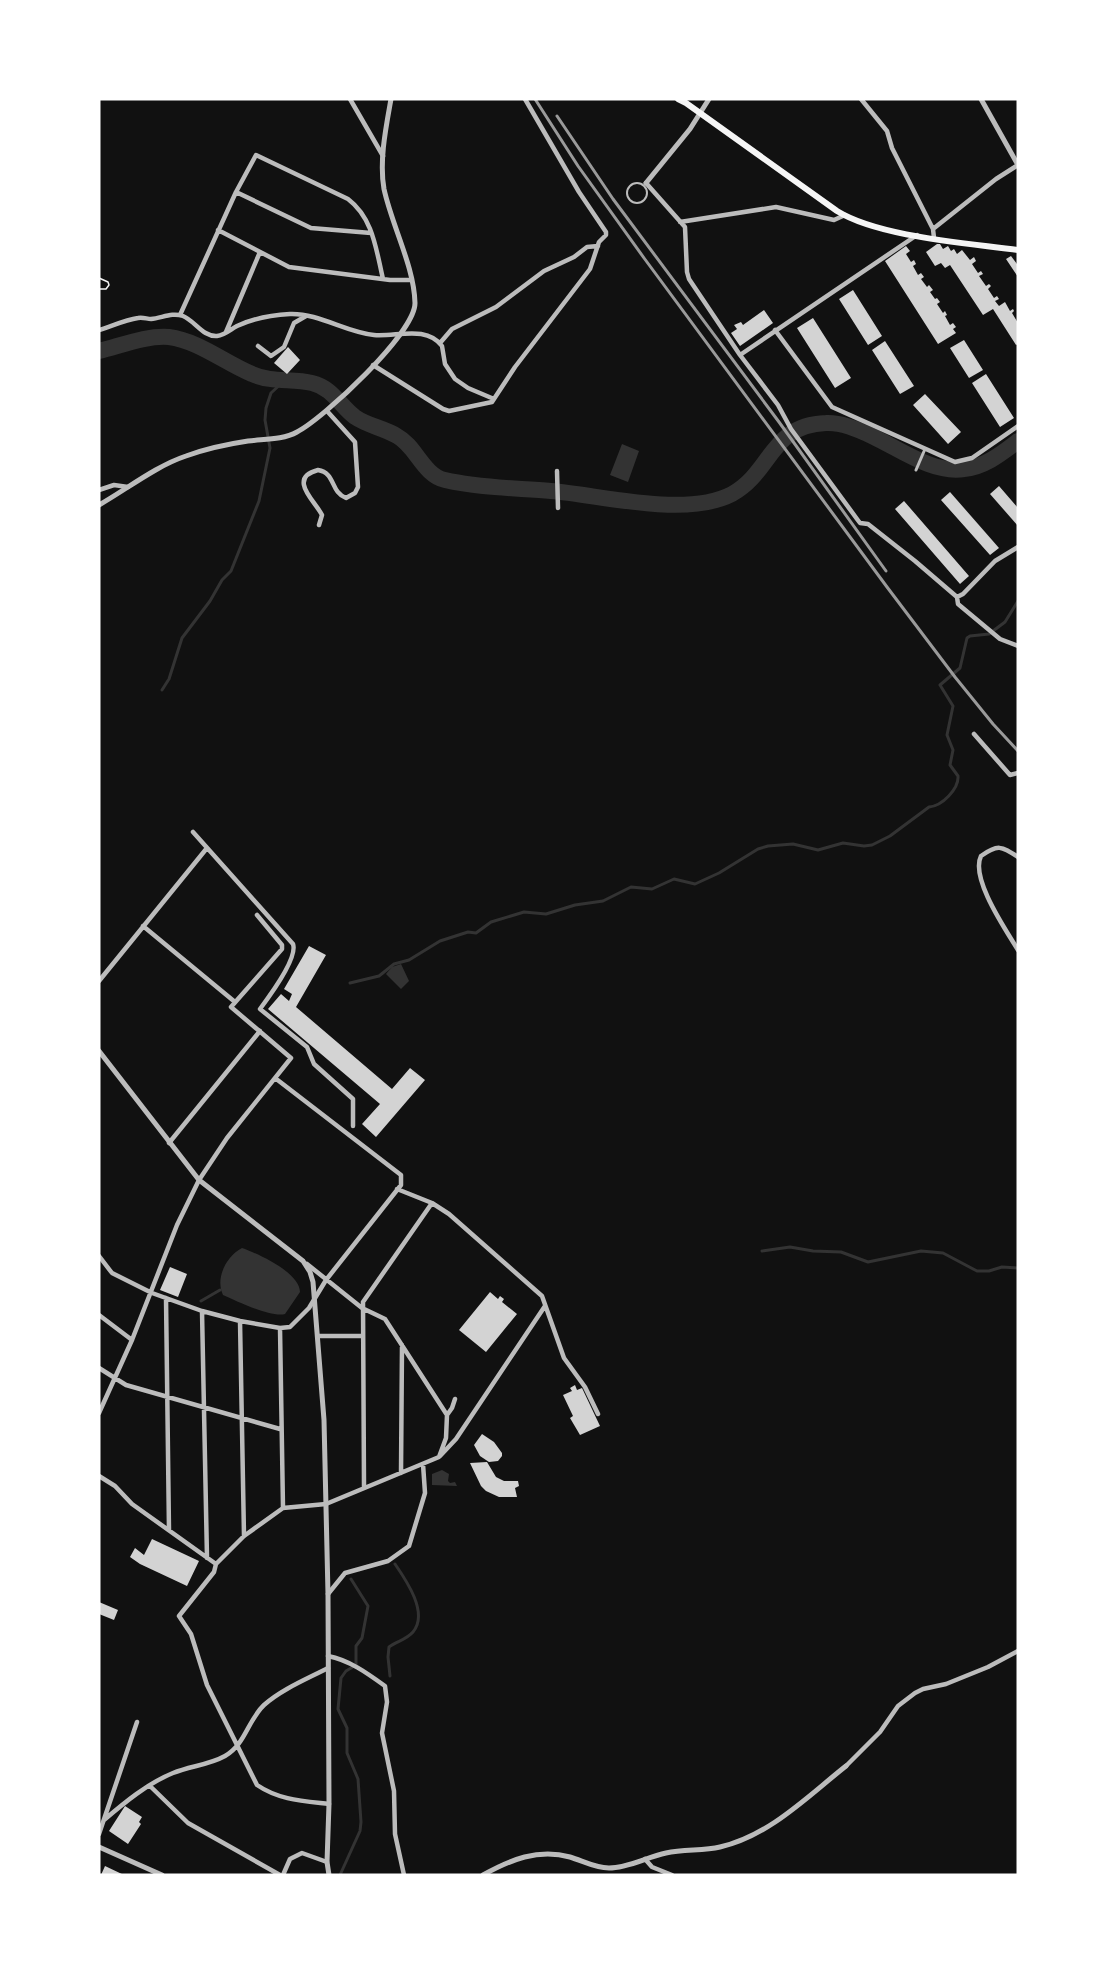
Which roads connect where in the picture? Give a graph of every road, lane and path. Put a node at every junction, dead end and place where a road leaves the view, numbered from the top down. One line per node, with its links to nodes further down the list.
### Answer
1 (350, 99): 12 (street)
2 (391, 99): 12 (street)
3 (525, 99): 23 (street)
4 (678, 99): 9 (main road)
5 (709, 99): 11 (street)
6 (861, 99): 10 (street)
7 (871, 99): 10 (street)
8 (981, 99): 13 (street)
9 (684, 101): 11 (main road)
10 (866, 104): 19 (street)
11 (701, 113): 14 (street); 16 (main road)
12 (383, 156): 28 (street)
13 (1018, 165): 19 (street)
14 (644, 184): 14 (lane); 17 (street)
15 (236, 192): 18 (street); 20 (street); 20 (street)
16 (845, 215): 17 (street); 21 (main road)
17 (680, 222): 38 (street)
18 (218, 230): 25 (street); 30 (street)
19 (933, 230): 22 (street)
20 (371, 233): 27 (street)
21 (917, 235): 22 (main road); 33 (street)
22 (934, 238): 24 (main road)
23 (598, 246): 36 (street); 40 (street)
24 (1018, 250)
25 (260, 252): 27 (street); 34 (street)
26 (99, 278): 29 (path)
27 (383, 279): 28 (street)
28 (411, 280): 35 (street)
29 (99, 289)
30 (180, 315): 32 (street); 34 (street)
31 (306, 316): 34 (street); 35 (street); 37 (street)
32 (99, 330)
33 (776, 330): 38 (street); 43 (street)
34 (225, 333)
35 (401, 334): 36 (street); 39 (street)
36 (440, 343): 40 (street)
37 (258, 346)
38 (740, 355): 52 (street)
39 (373, 365): 40 (street); 41 (street)
40 (494, 399)
41 (328, 410): 46 (street); 50 (street)
42 (1018, 426): 43 (street)
43 (925, 449): 44 (street)
44 (916, 470)
45 (557, 471): 49 (street)
46 (129, 487): 47 (street); 48 (street)
47 (99, 490)
48 (99, 505)
49 (558, 508)
50 (319, 525)
51 (1018, 547): 52 (street)
52 (957, 597): 53 (street)
53 (1018, 646)
54 (974, 734): 55 (street)
55 (1018, 774)
56 (193, 832): 57 (street)
57 (207, 848): 60 (street); 67 (street)
58 (1018, 857): 61 (street)
59 (257, 915): 63 (street)
60 (143, 926): 62 (street); 63 (street)
61 (1018, 950)
62 (99, 981)
63 (235, 1002): 64 (street)
64 (260, 1032): 66 (street); 68 (street)
65 (99, 1051): 68 (street)
66 (275, 1078): 69 (street); 70 (street)
67 (353, 1126)
68 (170, 1143): 69 (street)
69 (199, 1180): 73 (street); 75 (street)
70 (397, 1189): 71 (street); 74 (street)
71 (432, 1203): 78 (street); 79 (street)
72 (99, 1256): 75 (street)
73 (303, 1261): 74 (street); 76 (street)
74 (326, 1280): 76 (street); 79 (street)
75 (152, 1293): 77 (street); 86 (street)
76 (314, 1297): 83 (street); 84 (street)
77 (166, 1298): 80 (street); 90 (street)
78 (545, 1306): 94 (street); 98 (street)
79 (362, 1308): 85 (street); 87 (street)
80 (202, 1311): 82 (street); 92 (street)
81 (99, 1315): 86 (street)
82 (240, 1321): 83 (street); 96 (street)
83 (280, 1328): 97 (street)
84 (319, 1336): 85 (street); 103 (street)
85 (362, 1336): 102 (street)
86 (132, 1340): 89 (street)
87 (402, 1345): 95 (street); 100 (street)
88 (99, 1368): 89 (street)
89 (115, 1380): 90 (street); 93 (street)
90 (168, 1397): 92 (street); 105 (street)
91 (455, 1399): 95 (street)
92 (204, 1407): 96 (street); 107 (street)
93 (99, 1413)
94 (598, 1414)
95 (447, 1415): 98 (street)
96 (240, 1418): 97 (street); 106 (street)
97 (280, 1429): 104 (street)
98 (439, 1457): 99 (street)
99 (423, 1464): 100 (street); 109 (street)
100 (401, 1473): 102 (street)
101 (99, 1476): 105 (street)
102 (364, 1487): 103 (street)
103 (326, 1504): 104 (street); 109 (street)
104 (283, 1508): 106 (street)
105 (169, 1530): 107 (street)
106 (244, 1536): 108 (street)
107 (207, 1558): 108 (street)
108 (216, 1563): 114 (street)
109 (328, 1594): 111 (street)
110 (1018, 1651): 115 (street)
111 (328, 1656): 112 (street); 126 (street)
112 (328, 1668): 114 (street); 117 (street)
113 (137, 1722): 118 (street)
114 (237, 1747): 116 (street); 117 (street)
115 (846, 1766): 121 (street)
116 (150, 1786): 118 (street); 124 (street)
117 (329, 1804): 122 (street)
118 (104, 1820): 119 (street)
119 (99, 1834)
120 (99, 1846): 123 (street)
121 (645, 1859): 127 (street); 128 (street)
122 (327, 1862): 124 (street); 125 (street)
123 (162, 1875)
124 (282, 1875)
125 (328, 1875)
126 (404, 1875)
127 (483, 1875)
128 (672, 1875)

